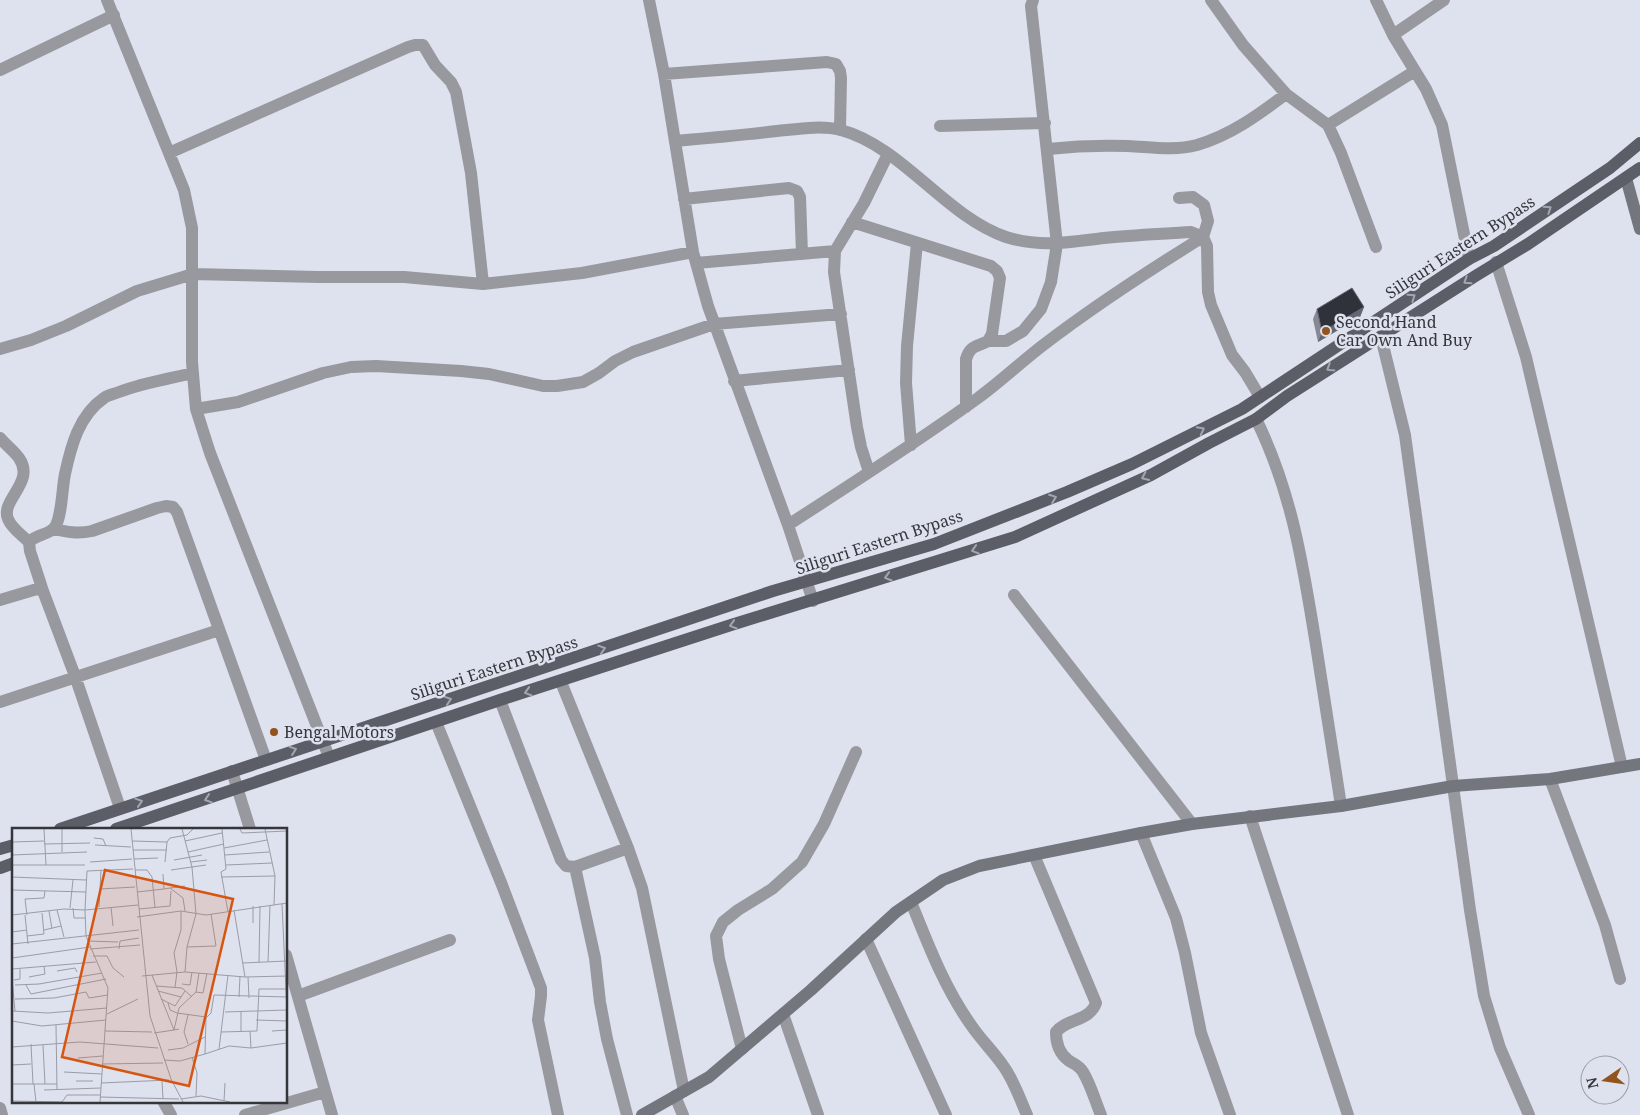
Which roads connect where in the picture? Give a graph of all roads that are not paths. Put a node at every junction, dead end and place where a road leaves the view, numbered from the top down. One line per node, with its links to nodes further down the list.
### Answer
1 (107, 0): 7 (street)
2 (649, 0): 11 (street)
3 (1033, 0): 13 (street)
4 (1211, 0): 12 (street)
5 (1444, 0): 8 (street)
6 (1378, 4): 8 (street)
7 (114, 15): 9 (street); 20 (street)
8 (1393, 35): 10 (street)
9 (0, 70)
10 (1415, 71): 14 (street); 35 (street)
11 (664, 74): 16 (street); 17 (street)
12 (1286, 94): 14 (street); 19 (street)
13 (1045, 123): 15 (street); 19 (street)
14 (1328, 125): 31 (street)
15 (940, 126)
16 (840, 130): 17 (street); 21 (street)
17 (675, 141): 25 (street)
18 (1640, 143): 35 (main road, Siliguri Eastern Bypass, one-way to 18)
19 (1048, 149): 30 (street)
20 (169, 153): 37 (street); 38 (street)
21 (888, 154): 26 (street); 30 (street)
22 (1640, 168): 23 (main road, Siliguri Eastern Bypass)
23 (1626, 178): 27 (street); 36 (main road, Siliguri Eastern Bypass)
24 (1179, 198): 28 (street)
25 (684, 199): 33 (street); 34 (street)
26 (852, 222): 29 (street); 32 (street)
27 (1640, 229)
28 (1203, 237): 30 (street); 48 (street); 49 (street)
29 (917, 242): 43 (street); 53 (street)
30 (1057, 244): 43 (street)
31 (1376, 247)
32 (835, 251): 33 (street); 39 (street)
33 (802, 254): 34 (street)
34 (695, 258): 38 (street); 41 (street)
35 (1469, 259): 48 (main road, Siliguri Eastern Bypass, one-way to 35)
36 (1496, 262): 42 (main road, Siliguri Eastern Bypass, one-way to 42); 74 (street)
37 (193, 274): 38 (street); 44 (street); 45 (street)
38 (483, 284)
39 (840, 314): 41 (street); 46 (street)
40 (192, 320): 45 (street)
41 (714, 324): 47 (street); 50 (street)
42 (1381, 336): 51 (main road, Siliguri Eastern Bypass, one-way to 51); 77 (street)
43 (988, 341): 49 (street)
44 (0, 348)
45 (192, 368): 50 (street); 56 (street)
46 (849, 370): 47 (street); 54 (street)
47 (734, 381): 55 (street)
48 (1260, 397): 58 (main road, Siliguri Eastern Bypass, one-way to 48)
49 (966, 407): 53 (street)
50 (196, 409): 69 (street)
51 (1256, 419): 62 (main road, Siliguri Eastern Bypass, one-way to 62); 79 (street)
52 (0, 438): 57 (street)
53 (911, 445): 54 (street)
54 (869, 472): 55 (street)
55 (788, 525): 58 (street)
56 (54, 528): 57 (street); 63 (street)
57 (29, 542): 59 (street)
58 (806, 583): 62 (street); 69 (main road, Siliguri Eastern Bypass, one-way to 58)
59 (43, 591): 61 (street); 64 (street)
60 (1014, 595): 82 (street)
61 (0, 600)
62 (813, 601): 65 (main road, Siliguri Eastern Bypass, one-way to 65)
63 (219, 630): 64 (street); 72 (street)
64 (75, 676): 67 (street); 80 (street)
65 (561, 682): 66 (main road, Siliguri Eastern Bypass, one-way to 66); 88 (street)
66 (500, 700): 68 (main road, Siliguri Eastern Bypass); 92 (street)
67 (0, 702)
68 (436, 722): 71 (main road, Siliguri Eastern Bypass); 110 (street)
69 (323, 740): 71 (street); 72 (main road, Siliguri Eastern Bypass, one-way to 69)
70 (856, 752): 101 (street)
71 (329, 757): 78 (main road, Siliguri Eastern Bypass)
72 (266, 760): 75 (main road, Siliguri Eastern Bypass)
73 (1640, 764): 74 (street)
74 (1622, 767): 76 (street)
75 (232, 771): 78 (street); 80 (main road, Siliguri Eastern Bypass, one-way to 75)
76 (1550, 779): 77 (street); 98 (street)
77 (1453, 786): 79 (street); 120 (street)
78 (239, 788): 84 (main road, Siliguri Eastern Bypass, one-way to 84); 85 (street)
79 (1341, 806): 81 (street)
80 (120, 808): 83 (main road, Siliguri Eastern Bypass)
81 (1250, 816): 82 (street); 119 (street)
82 (1192, 824): 86 (street)
83 (63, 828)
84 (119, 828)
85 (250, 828)
86 (1141, 833): 90 (street); 118 (street)
87 (12, 845): 89 (main road)
88 (628, 848): 92 (street); 103 (street)
89 (0, 849)
90 (1034, 855): 94 (street); 117 (street)
91 (12, 864): 93 (main road)
92 (575, 867): 111 (street)
93 (0, 868)
94 (911, 902): 95 (street); 116 (street)
95 (866, 939): 100 (street); 115 (street)
96 (450, 940): 99 (street)
97 (288, 962): 99 (street)
98 (1620, 979)
99 (298, 996): 102 (street)
100 (783, 1014): 101 (street); 114 (street)
101 (742, 1049): 103 (street)
102 (324, 1092): 108 (street); 109 (street)
103 (680, 1094): 112 (street); 113 (street)
104 (164, 1102): 107 (street)
105 (0, 1108): 106 (street)
106 (2, 1115)
107 (171, 1115)
108 (245, 1115)
109 (332, 1115)
110 (558, 1115)
111 (627, 1115)
112 (642, 1115)
113 (683, 1115)
114 (818, 1115)
115 (946, 1115)
116 (1027, 1115)
117 (1101, 1115)
118 (1230, 1115)
119 (1348, 1115)
120 (1528, 1115)

